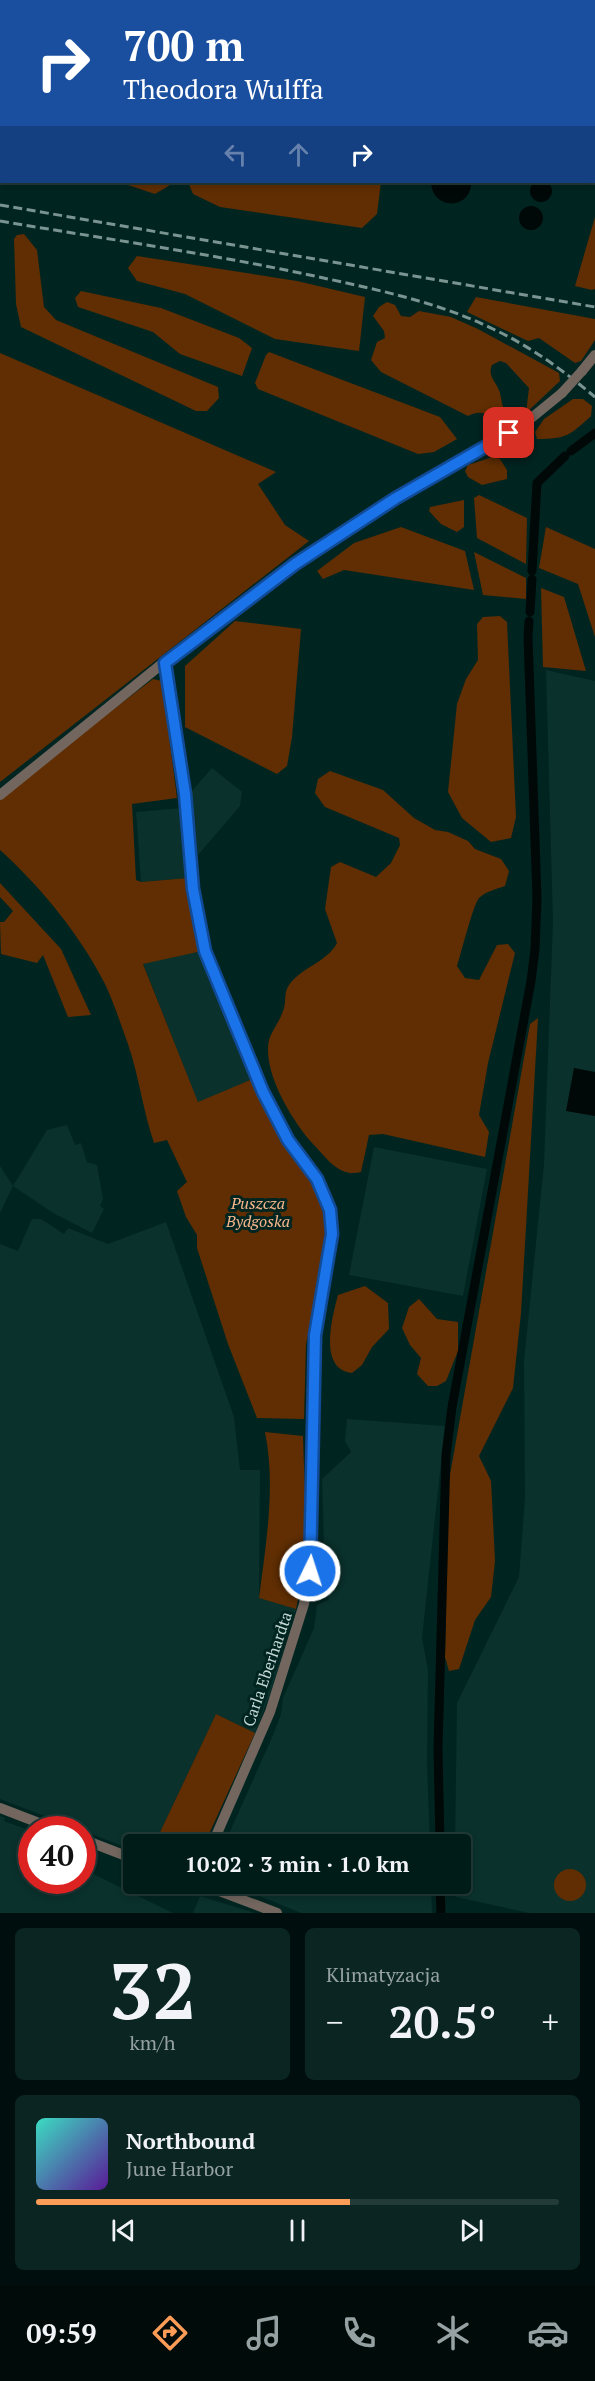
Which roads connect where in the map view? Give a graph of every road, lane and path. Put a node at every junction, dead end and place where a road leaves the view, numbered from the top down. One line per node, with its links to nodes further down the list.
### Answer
1 (595, 355): 2 (street, bridge)
2 (165, 663): 3 (street); 6 (street, Carla Eberhardta)
3 (0, 795)
4 (0, 1809): 5 (street)
5 (19, 1816)
6 (217, 1834)
7 (96, 1844): 8 (street)
8 (123, 1854)
9 (227, 1894): 10 (street)
10 (277, 1913)

